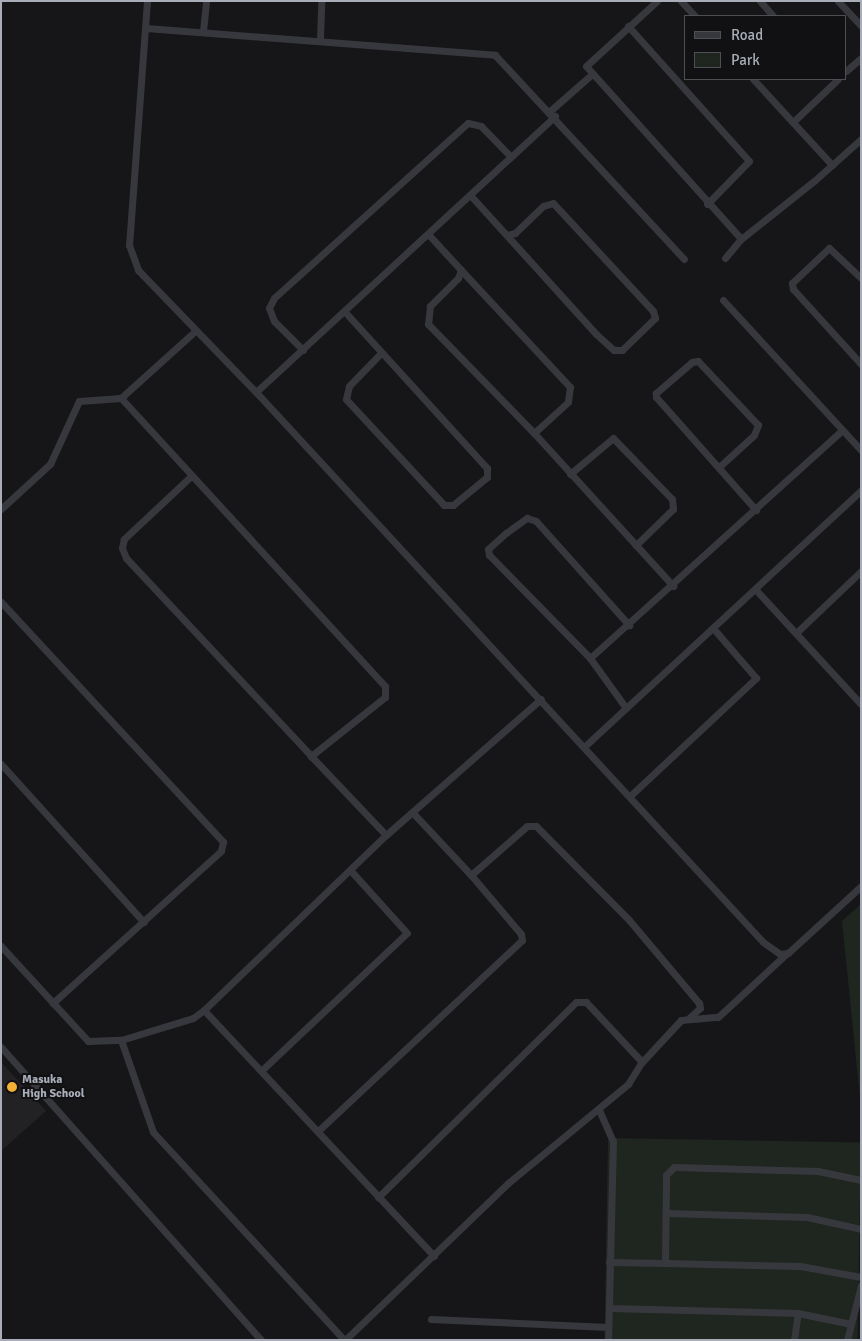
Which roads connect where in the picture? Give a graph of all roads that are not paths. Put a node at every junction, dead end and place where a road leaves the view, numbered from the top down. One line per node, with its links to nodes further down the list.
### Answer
1 (147, 1): 12 (street)
2 (206, 1): 13 (street)
3 (321, 1): 14 (street)
4 (657, 1): 10 (street)
5 (681, 1): 8 (street)
6 (760, 1): 9 (street)
7 (838, 1): 11 (street)
8 (694, 15)
9 (772, 15)
10 (628, 26): 17 (street); 26 (street)
11 (861, 26)
12 (146, 28): 13 (street); 36 (street)
13 (203, 31): 14 (street)
14 (320, 39): 20 (street)
15 (861, 58): 16 (street)
16 (847, 70)
17 (591, 75): 20 (street); 26 (street)
18 (754, 80): 21 (street)
19 (832, 80): 21 (street)
20 (552, 114): 23 (street); 31 (street)
21 (793, 122): 24 (street)
22 (861, 139): 24 (street)
23 (511, 156): 25 (street); 37 (street)
24 (832, 165): 29 (street)
25 (471, 196): 27 (street); 28 (street)
26 (708, 204): 29 (street)
27 (507, 235): 27 (street)
28 (429, 236): 32 (street); 35 (street)
29 (740, 239): 30 (street)
30 (725, 258)
31 (684, 259)
32 (460, 270): 43 (street); 43 (street)
33 (861, 278): 39 (street)
34 (724, 300): 42 (street)
35 (344, 312): 37 (street); 38 (street)
36 (194, 332): 40 (street); 41 (street)
37 (303, 350): 40 (street)
38 (380, 354): 38 (street)
39 (861, 364)
40 (256, 392): 60 (street)
41 (121, 398): 47 (street); 49 (street)
42 (841, 431): 44 (street); 50 (street)
43 (534, 433): 46 (street)
44 (861, 450)
45 (719, 467): 45 (street); 50 (street)
46 (570, 474): 51 (street); 51 (street)
47 (190, 477): 64 (street); 64 (street)
48 (861, 490): 54 (street)
49 (1, 509)
50 (756, 510): 53 (street)
51 (636, 545): 53 (street)
52 (861, 571): 58 (street)
53 (673, 586): 56 (street)
54 (756, 590): 57 (street); 58 (street)
55 (1, 602): 72 (street)
56 (629, 625): 59 (street); 59 (street)
57 (713, 628): 62 (street); 66 (street)
58 (796, 632): 61 (street)
59 (590, 658): 62 (street)
60 (541, 699): 63 (street); 67 (street)
61 (861, 704)
62 (626, 708): 63 (street)
63 (585, 746): 66 (street)
64 (311, 756): 68 (street)
65 (1, 764): 72 (street)
66 (630, 796): 74 (street)
67 (412, 812): 68 (street); 70 (street)
68 (386, 835): 69 (street)
69 (350, 870): 76 (street); 81 (street)
70 (471, 875): 77 (street); 83 (street)
71 (860, 887): 74 (street)
72 (144, 922): 75 (street)
73 (1, 946): 75 (street)
74 (788, 953): 77 (street)
75 (54, 1003): 78 (street)
76 (204, 1010): 78 (street); 81 (street)
77 (689, 1018): 80 (street)
78 (121, 1040): 99 (street)
79 (1, 1047): 98 (street)
80 (642, 1062): 82 (street); 85 (street)
81 (262, 1070): 83 (street)
82 (599, 1110): 88 (street); 89 (street)
83 (318, 1131): 85 (street)
84 (861, 1180): 86 (street)
85 (378, 1197): 88 (street)
86 (666, 1214): 87 (street); 90 (street)
87 (861, 1229)
88 (434, 1256): 99 (street)
89 (609, 1262): 90 (street); 93 (street)
90 (665, 1263): 91 (street)
91 (861, 1277)
92 (861, 1285): 96 (street)
93 (609, 1308): 94 (street); 97 (street)
94 (798, 1313): 96 (street); 101 (street)
95 (430, 1319): 97 (street)
96 (851, 1324): 102 (street)
97 (608, 1327): 100 (street)
98 (261, 1340)
99 (345, 1340)
100 (608, 1340)
101 (794, 1340)
102 (847, 1340)

